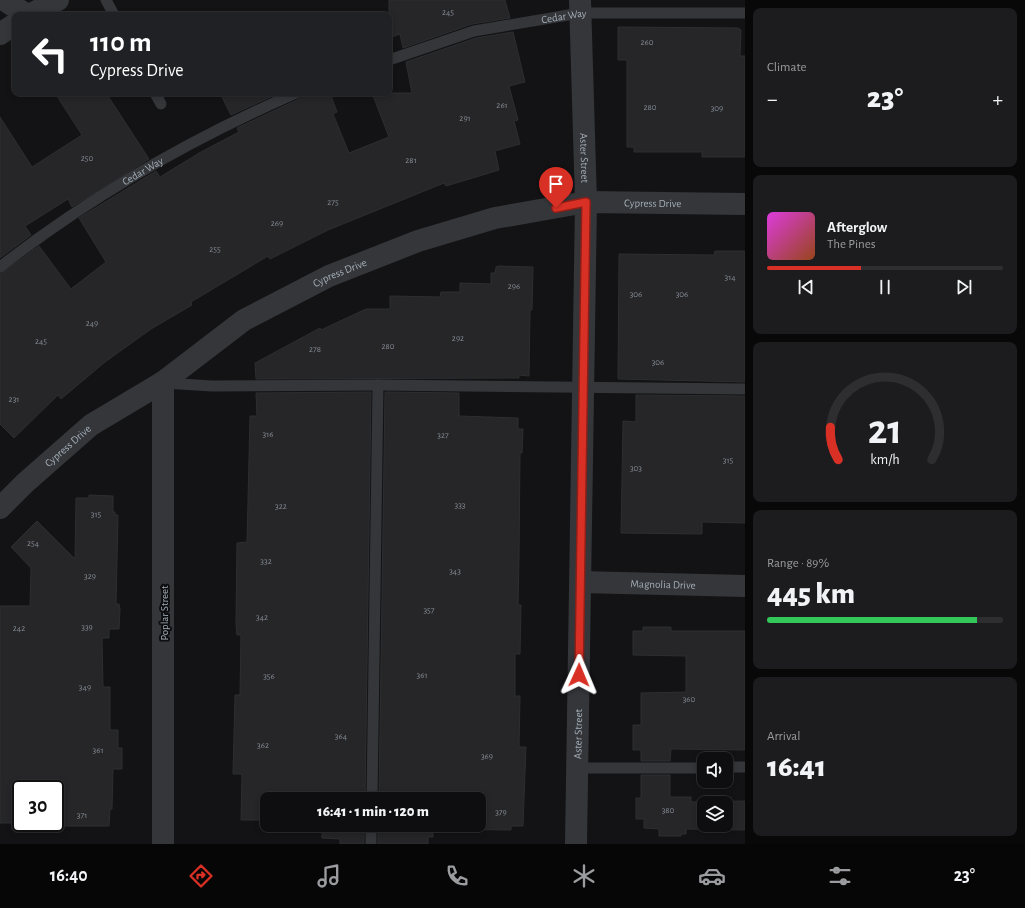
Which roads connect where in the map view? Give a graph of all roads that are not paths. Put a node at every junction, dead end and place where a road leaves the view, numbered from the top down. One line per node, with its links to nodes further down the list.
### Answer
1 (4, 0): 5 (street)
2 (58, 0): 6 (street)
3 (106, 0): 7 (lane)
4 (580, 6): 8 (lane, Cedar Way); 11 (lane, Cedar Way); 15 (street, Aster Street)
5 (23, 12)
6 (34, 12)
7 (112, 12)
8 (745, 13)
9 (12, 26): 10 (street)
10 (0, 34)
11 (392, 59)
12 (157, 96): 14 (lane)
13 (289, 96): 17 (lane, Cedar Way)
14 (161, 104)
15 (586, 202): 16 (street, Cypress Drive); 18 (street, Cypress Drive); 20 (street, Aster Street)
16 (745, 204)
17 (0, 267)
18 (163, 382): 19 (lane); 22 (street, Cypress Drive); 31 (street, Poplar Street)
19 (378, 385): 20 (lane); 29 (lane)
20 (583, 387): 21 (lane); 23 (street, Aster Street)
21 (745, 388)
22 (0, 508)
23 (580, 582): 24 (street, Magnolia Drive); 27 (street, Aster Street)
24 (745, 586)
25 (733, 767): 26 (lane)
26 (745, 767)
27 (577, 768): 28 (lane); 33 (street, Aster Street)
28 (697, 768)
29 (372, 792)
30 (371, 832): 32 (lane)
31 (163, 844)
32 (371, 844)
33 (576, 844)

